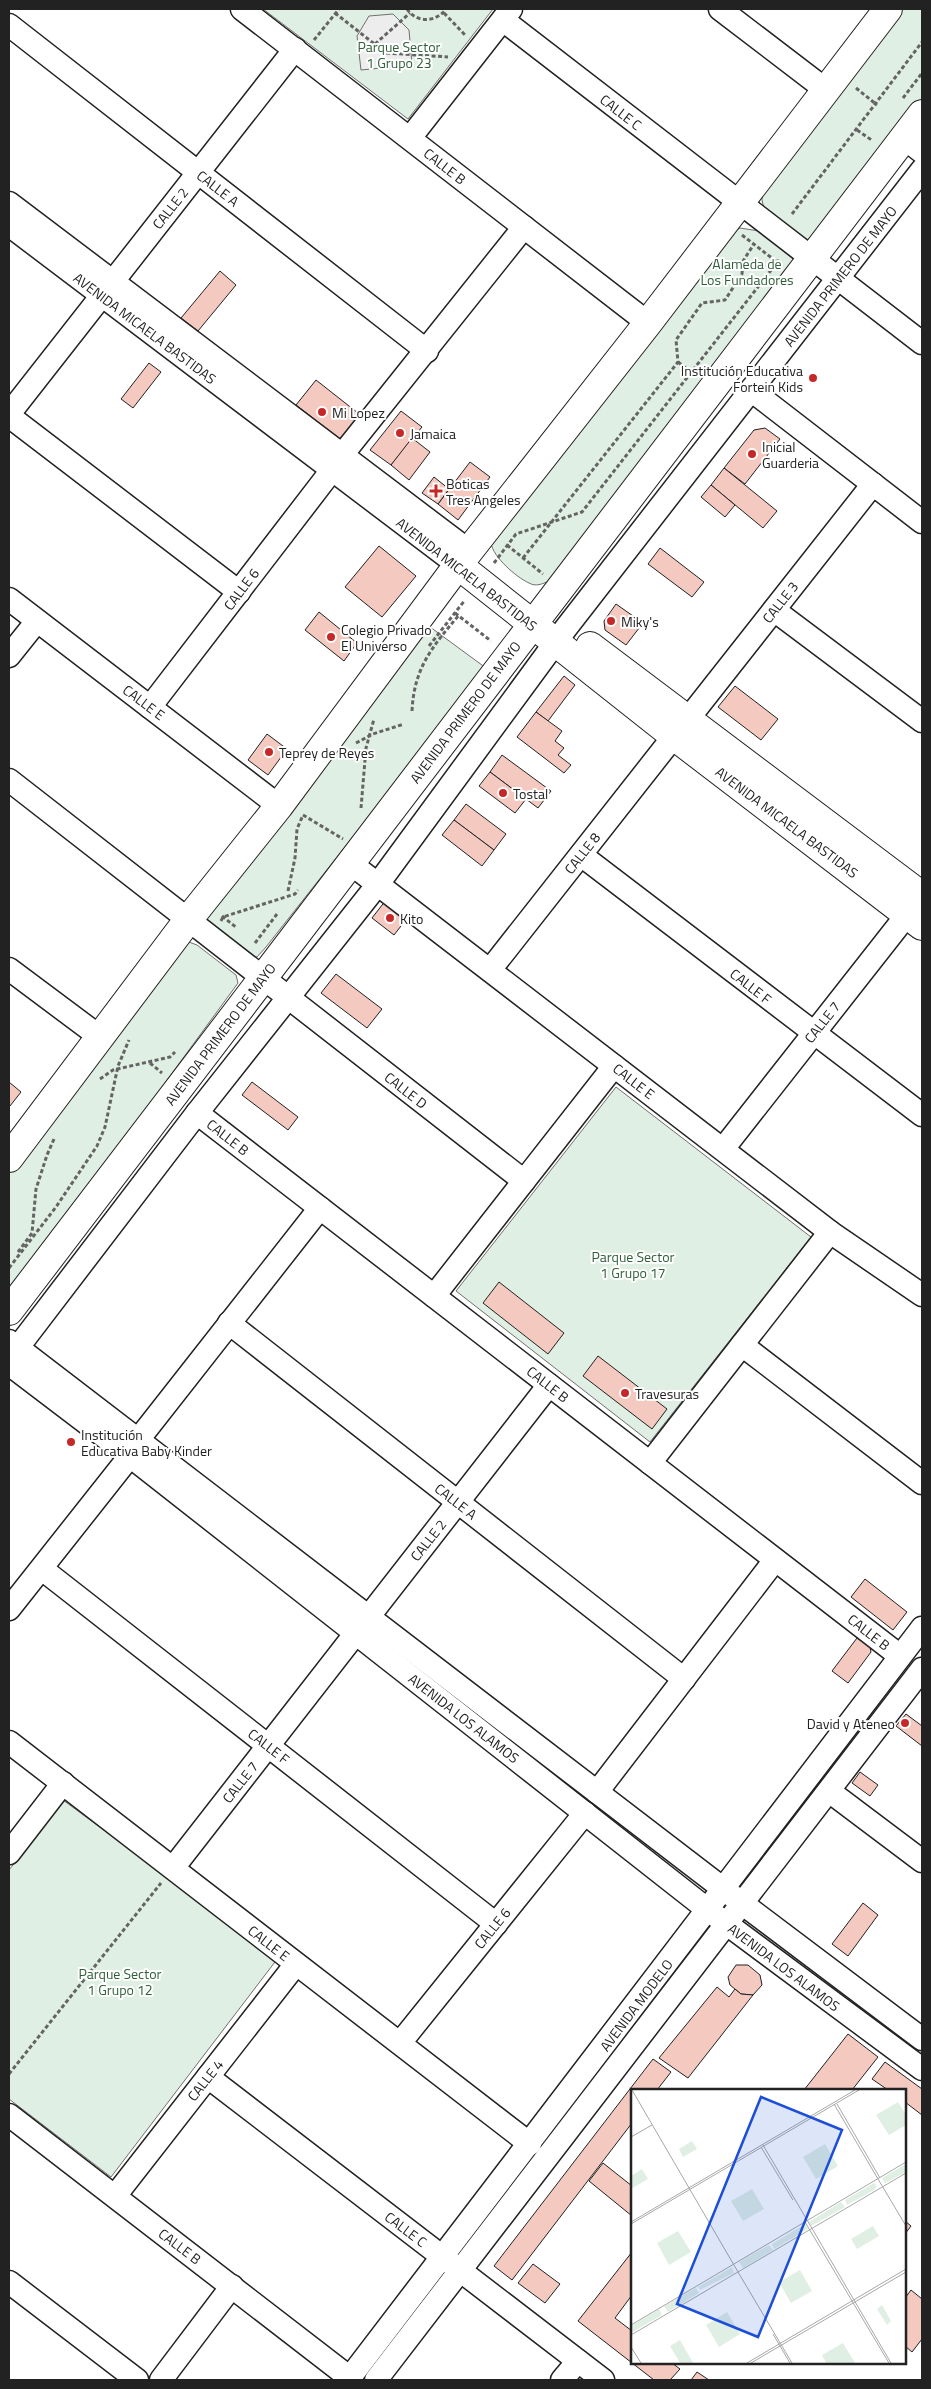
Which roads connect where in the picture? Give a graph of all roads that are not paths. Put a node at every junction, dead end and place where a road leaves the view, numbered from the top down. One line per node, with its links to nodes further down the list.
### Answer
1 (242, 9): 6 (street, CALLE B)
2 (720, 9): 7 (street)
3 (888, 9): 7 (main road)
4 (507, 14): 9 (street); 14 (street, CALLE C)
5 (9, 25): 12 (street, CALLE A)
6 (303, 46): 9 (street, CALLE B); 12 (street, CALLE 2)
7 (826, 90): 14 (main road)
8 (911, 109): 10 (main road, AVENIDA PRIMERO DE MAYO)
9 (410, 138): 16 (street, CALLE B)
10 (913, 145): 17 (main road, AVENIDA PRIMERO DE MAYO)
11 (922, 170): 18 (street, AVENIDA PRIMERO DE MAYO)
12 (198, 172): 19 (street, CALLE 2); 22 (street, CALLE A)
13 (9, 203): 19 (street, AVENIDA MICAELA BASTIDAS)
14 (732, 213): 17 (street, CALLE C); 20 (main road)
15 (9, 225): 19 (street, AVENIDA MICAELA BASTIDAS)
16 (524, 227): 20 (street, CALLE B); 22 (street, CALLE 6)
17 (795, 260): 18 (street, CALLE C); 32 (main road, AVENIDA PRIMERO DE MAYO)
18 (839, 277): 21 (street); 23 (street, AVENIDA PRIMERO DE MAYO)
19 (107, 289): 24 (street); 25 (street, AVENIDA MICAELA BASTIDAS)
20 (648, 323): 28 (main road)
21 (922, 343)
22 (427, 350): 25 (street, CALLE 6)
23 (751, 390): 26 (street); 34 (street, AVENIDA PRIMERO DE MAYO)
24 (9, 415): 29 (street)
25 (337, 463): 28 (street, AVENIDA MICAELA BASTIDAS); 29 (street, CALLE 6)
26 (873, 484): 27 (street); 31 (street, CALLE 3)
27 (922, 522)
28 (463, 558): 32 (main road, AVENIDA MICAELA BASTIDAS); 40 (main road)
29 (239, 592): 36 (street, CALLE 6)
30 (9, 599): 33 (street, CALLE E)
31 (774, 610): 37 (street); 38 (street, CALLE 3)
32 (537, 617): 34 (main road, AVENIDA MICAELA BASTIDAS); 41 (main road, AVENIDA PRIMERO DE MAYO)
33 (37, 620): 35 (street); 36 (street, CALLE E)
34 (561, 635): 38 (main road, AVENIDA MICAELA BASTIDAS); 43 (street, AVENIDA PRIMERO DE MAYO)
35 (9, 656)
36 (150, 707): 40 (street, CALLE E)
37 (922, 721)
38 (681, 728): 42 (street, CALLE 8); 44 (main road, AVENIDA MICAELA BASTIDAS)
39 (9, 780): 45 (street)
40 (291, 810): 45 (main road)
41 (346, 845): 43 (street, CALLE E); 48 (main road, AVENIDA PRIMERO DE MAYO)
42 (581, 855): 47 (street, CALLE 8); 50 (street, CALLE F)
43 (378, 884): 47 (street, CALLE E); 49 (street, AVENIDA PRIMERO DE MAYO)
44 (918, 908): 50 (street, CALLE 7)
45 (198, 928): 48 (street, CALLE D); 51 (main road)
46 (9, 969): 51 (street)
47 (490, 970): 52 (street, CALLE E)
48 (262, 978): 49 (street, CALLE D); 62 (main road, AVENIDA PRIMERO DE MAYO)
49 (288, 998): 53 (street, AVENIDA PRIMERO DE MAYO); 57 (street, CALLE D)
50 (812, 1034): 54 (street, CALLE F); 55 (street, CALLE 7)
51 (100, 1037): 56 (main road)
52 (614, 1066): 55 (street, CALLE E); 57 (street)
53 (197, 1113): 58 (street, CALLE B); 65 (street, AVENIDA PRIMERO DE MAYO)
54 (922, 1116)
55 (723, 1149): 59 (street, CALLE E)
56 (9, 1158)
57 (524, 1181): 61 (street)
58 (320, 1208): 61 (street, CALLE B); 63 (street)
59 (830, 1232): 60 (street, CALLE E); 64 (street)
60 (922, 1295)
61 (434, 1296): 66 (street, CALLE B)
62 (9, 1311)
63 (229, 1323): 67 (street); 70 (street, CALLE A)
64 (742, 1345): 68 (street); 69 (street)
65 (11, 1353): 67 (street, AVENIDA LOS ALAMOS)
66 (549, 1385): 68 (street, CALLE B); 70 (street, CALLE 2)
67 (134, 1448): 72 (street); 74 (street, AVENIDA LOS ALAMOS)
68 (650, 1463): 71 (street, CALLE B)
69 (922, 1483)
70 (458, 1502): 74 (street, CALLE 2); 78 (street, CALLE A)
71 (775, 1560): 76 (street, CALLE B); 78 (street)
72 (42, 1568): 73 (street); 80 (street, CALLE F)
73 (9, 1609)
74 (363, 1625): 80 (street, CALLE 7); 83 (street, AVENIDA LOS ALAMOS); 84 (street, AVENIDA LOS ALAMOS)
75 (922, 1628): 76 (street, AVENIDA MODELO)
76 (900, 1656): 88 (street, AVENIDA MODELO)
77 (922, 1671): 82 (street, AVENIDA MODELO)
78 (684, 1679): 83 (street)
79 (9, 1742): 81 (street, CALLE E)
80 (269, 1746): 87 (street, CALLE 7); 91 (street, CALLE F)
81 (63, 1784): 85 (street); 87 (street, CALLE E)
82 (829, 1791): 86 (street); 89 (street, AVENIDA MODELO)
83 (597, 1792): 88 (street, AVENIDA LOS ALAMOS)
84 (585, 1813): 90 (street, AVENIDA LOS ALAMOS); 91 (street, CALLE 6)
85 (9, 1853)
86 (922, 1861)
87 (173, 1868): 93 (street, CALLE E)
88 (724, 1890): 89 (street, AVENIDA LOS ALAMOS); 90 (street, AVENIDA MODELO)
89 (743, 1904): 92 (street, AVENIDA MODELO); 94 (street, AVENIDA LOS ALAMOS)
90 (708, 1910): 92 (street, AVENIDA LOS ALAMOS); 99 (street, AVENIDA MODELO)
91 (496, 1924): 95 (street, CALLE 6)
92 (727, 1924): 96 (street, AVENIDA LOS ALAMOS); 102 (street, AVENIDA MODELO)
93 (296, 1964): 95 (street, CALLE E); 97 (street, CALLE 4)
94 (922, 2039)
95 (400, 2044): 99 (street, CALLE E)
96 (922, 2069)
97 (208, 2077): 100 (street, CALLE 4); 101 (street, CALLE C)
98 (9, 2115): 100 (street, CALLE B)
99 (530, 2144): 101 (street, AVENIDA MODELO)
100 (114, 2196): 104 (street, CALLE B)
101 (443, 2257): 102 (street, CALLE C); 106 (street, AVENIDA MODELO)
102 (461, 2271): 105 (street, CALLE C); 109 (street, AVENIDA MODELO)
103 (9, 2282): 107 (street)
104 (232, 2286): 106 (street, CALLE B); 108 (street)
105 (578, 2361): 110 (street); 111 (street, CALLE C)
106 (349, 2379)
107 (137, 2380)
108 (162, 2380)
109 (376, 2380)
110 (562, 2380)
111 (604, 2380)

